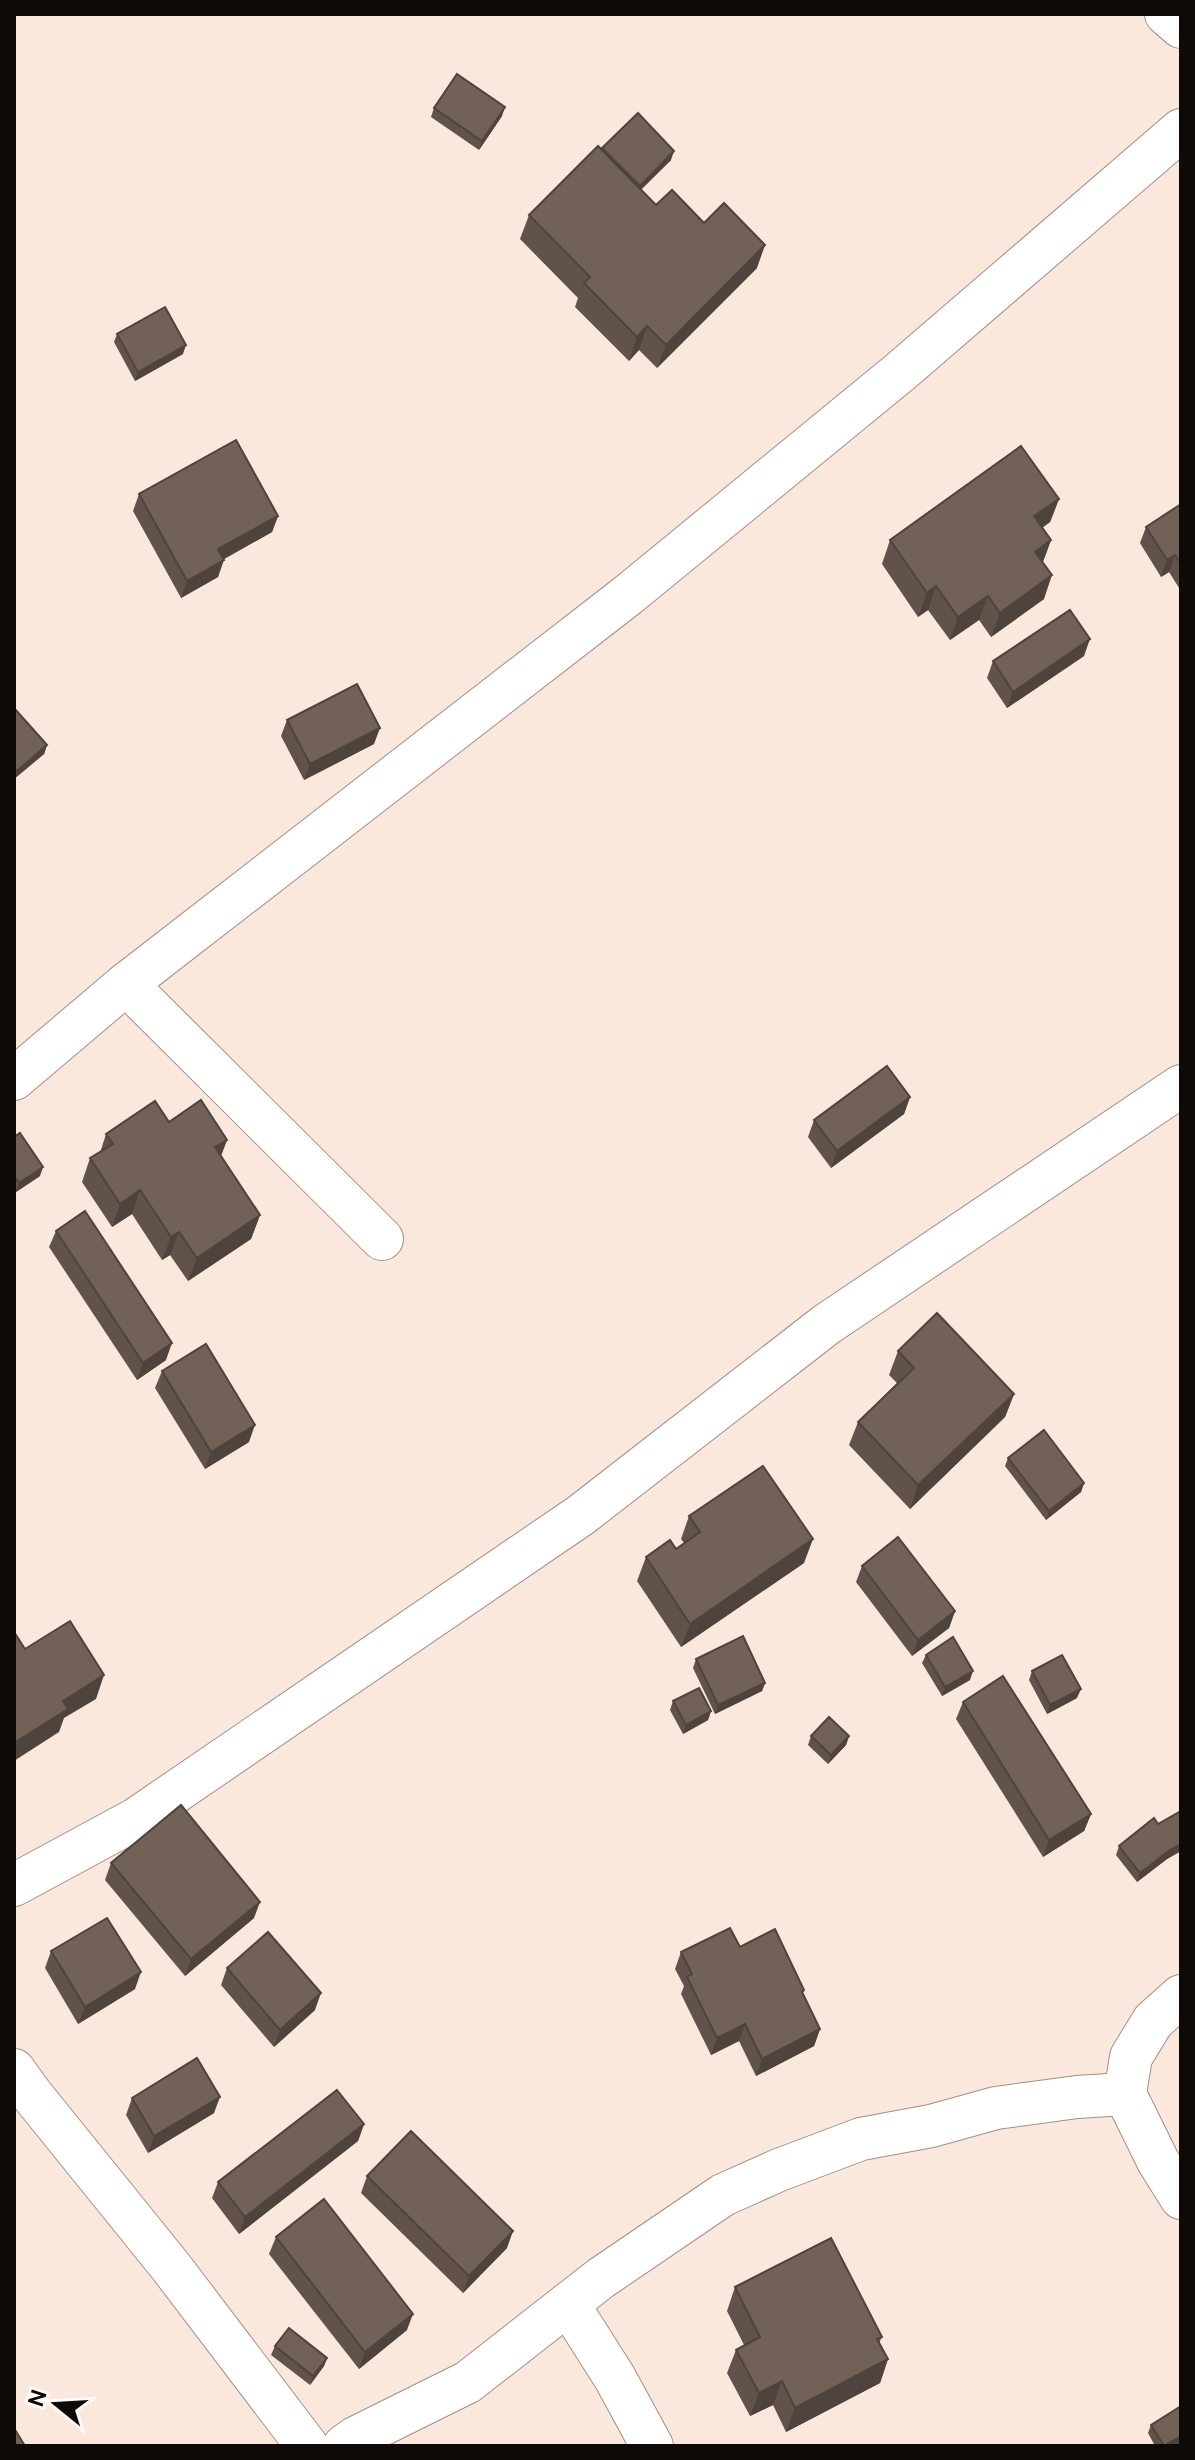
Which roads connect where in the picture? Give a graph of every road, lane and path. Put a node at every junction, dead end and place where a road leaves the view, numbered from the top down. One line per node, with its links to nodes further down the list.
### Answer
1 (1166, 14): 2 (street)
2 (1181, 27)
3 (1181, 130): 4 (street)
4 (126, 984): 5 (street); 7 (street)
5 (14, 1079)
6 (1181, 1086): 8 (street)
7 (382, 1239)
8 (14, 1885)
9 (1181, 1996): 11 (street)
10 (14, 2070): 14 (street)
11 (1125, 2094): 12 (street); 13 (street)
12 (1181, 2198)
13 (568, 2304): 15 (street); 16 (street)
14 (307, 2446)
15 (344, 2446)
16 (652, 2446)

